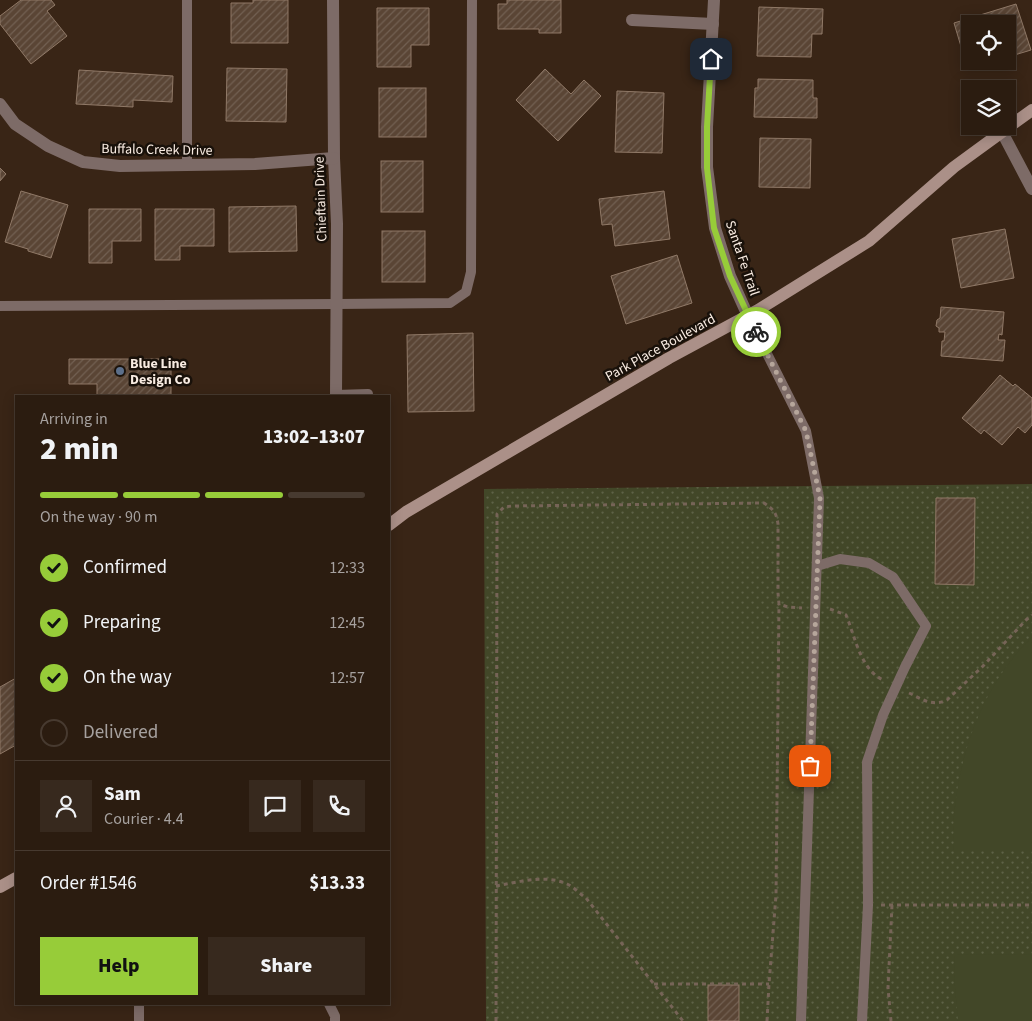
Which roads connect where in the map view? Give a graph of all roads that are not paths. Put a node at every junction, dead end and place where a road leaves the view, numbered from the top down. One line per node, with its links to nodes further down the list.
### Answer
1 (187, 0): 13 (lane)
2 (334, 0): 12 (street, Chieftain Drive)
3 (472, 0): 15 (lane)
4 (714, 0): 6 (street, Santa Fe Trail)
5 (632, 20): 6 (street)
6 (712, 24): 17 (street, Santa Fe Trail)
7 (0, 104): 13 (street, Buffalo Creek Drive)
8 (1032, 110): 9 (street, Park Place Boulevard)
9 (1016, 122)
10 (998, 135): 17 (street, Park Place Boulevard)
11 (1004, 135): 14 (street)
12 (334, 158): 13 (street, Buffalo Creek Drive); 15 (street, Chieftain Drive)
13 (187, 165)
14 (1032, 189)
15 (337, 304): 16 (lane); 19 (street, Chieftain Drive)
16 (0, 306)
17 (748, 316): 21 (street, Park Place Boulevard); 22 (lane)
18 (368, 394): 20 (lane)
19 (336, 395)
20 (352, 395)
21 (390, 524)
22 (817, 566): 29 (lane); 30 (lane)
23 (15, 879): 24 (street)
24 (0, 887)
25 (138, 1005): 27 (lane)
26 (330, 1005): 28 (lane)
27 (139, 1021)
28 (335, 1021)
29 (802, 1021)
30 (862, 1021)

